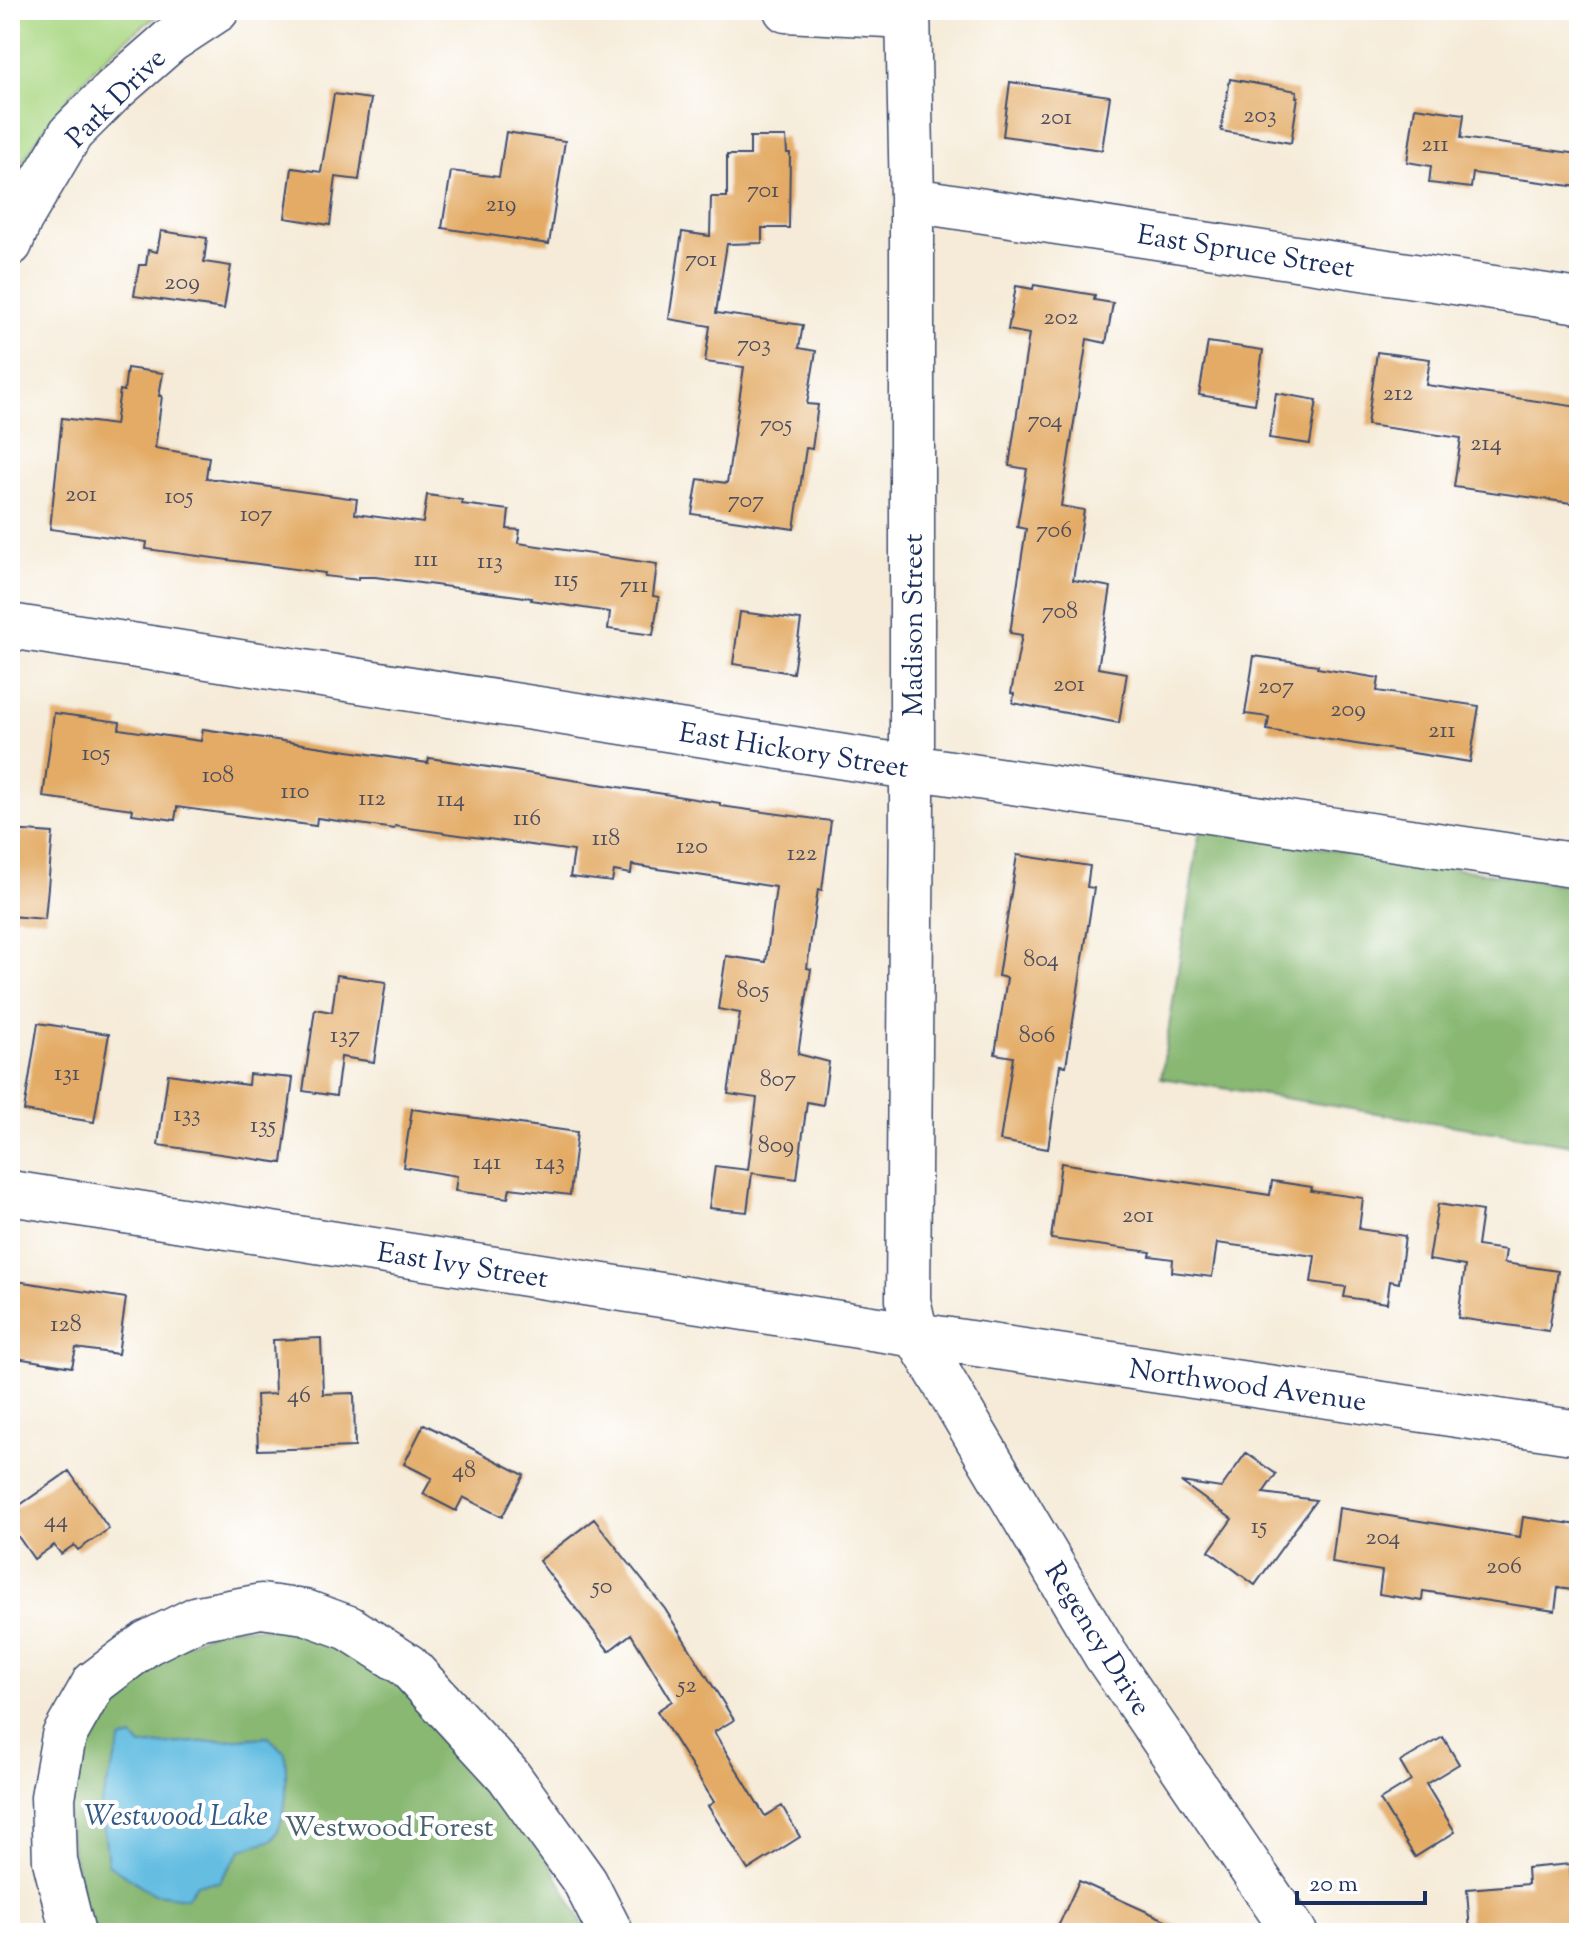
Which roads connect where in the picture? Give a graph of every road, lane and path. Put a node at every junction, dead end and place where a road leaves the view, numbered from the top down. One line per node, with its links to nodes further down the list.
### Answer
1 (217, 10): 5 (street, Park Drive)
2 (786, 10): 3 (street)
3 (908, 13): 4 (street, Madison Street)
4 (912, 200): 6 (street, East Spruce Street); 8 (street, Madison Street)
5 (10, 244)
6 (1579, 301)
7 (10, 626): 8 (street, East Hickory Street)
8 (912, 767): 9 (street, East Hickory Street); 11 (street, Madison Street)
9 (1579, 866)
10 (10, 1193): 11 (street, East Ivy Street)
11 (916, 1335): 12 (street, Northwood Avenue); 15 (street, Regency Drive)
12 (1579, 1433)
13 (73, 1933): 14 (street)
14 (611, 1933)
15 (1295, 1933)

